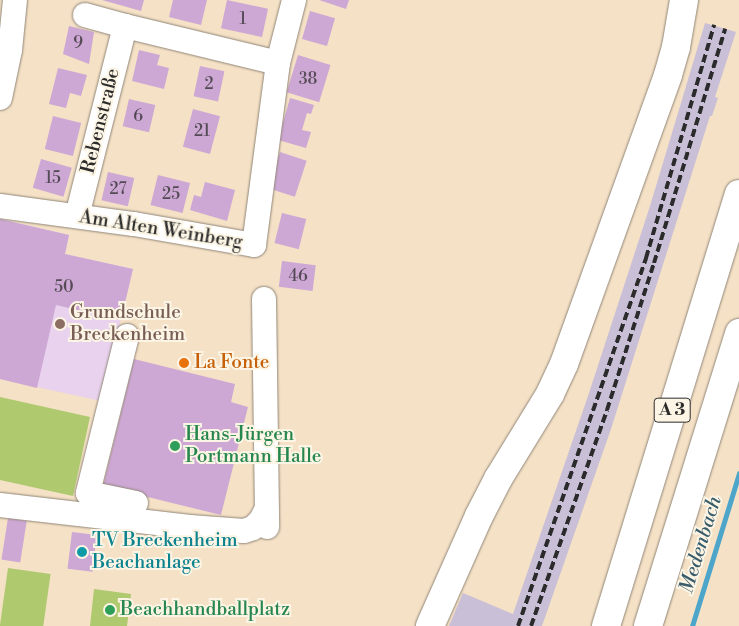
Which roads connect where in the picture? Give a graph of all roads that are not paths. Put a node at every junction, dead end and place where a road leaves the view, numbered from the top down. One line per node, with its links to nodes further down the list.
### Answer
1 (15, 0): 7 (street)
2 (294, 0): 6 (street, Am Alten Weinberg)
3 (684, 0): 16 (main road)
4 (85, 15): 5 (street)
5 (125, 26): 6 (street); 10 (street, Rebenstraße)
6 (278, 63): 10 (street, Am Alten Weinberg)
7 (0, 98)
8 (739, 194): 17 (main road, A 3)
9 (0, 206): 10 (street, Am Alten Weinberg)
10 (77, 216)
11 (264, 298): 15 (street)
12 (739, 334): 18 (main road, A 3)
13 (127, 336): 14 (street)
14 (136, 503)
15 (0, 506)
16 (430, 626)
17 (606, 626)
18 (648, 626)

